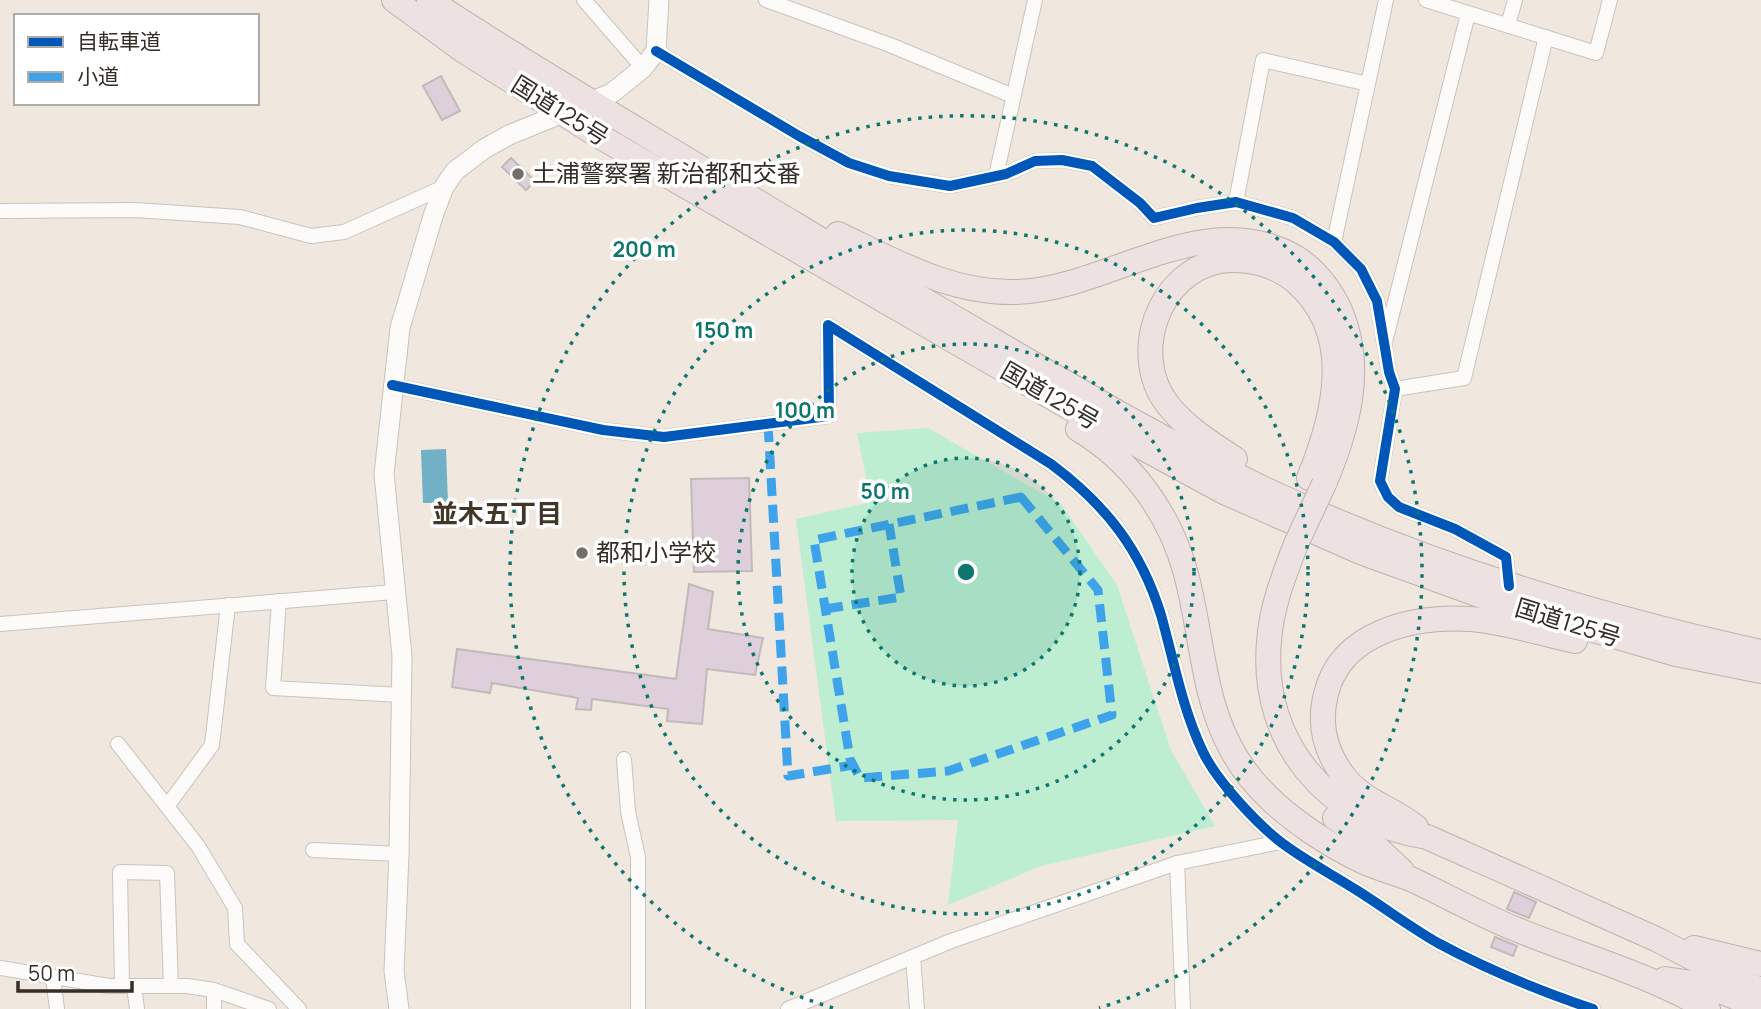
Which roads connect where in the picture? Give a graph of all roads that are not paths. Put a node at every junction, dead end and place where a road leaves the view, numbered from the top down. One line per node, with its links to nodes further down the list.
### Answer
1 (394, 0): 19 (highway, 国道125号)
2 (429, 0): 18 (highway, 国道125号)
3 (583, 0): 15 (street)
4 (659, 0): 14 (street)
5 (766, 0): 17 (street)
6 (1035, 0): 17 (street)
7 (1386, 0): 16 (street)
8 (1426, 0): 11 (street)
9 (1515, 0): 12 (street)
10 (1610, 0): 13 (street)
11 (1468, 13): 12 (street); 27 (street)
12 (1508, 25): 13 (street)
13 (1546, 37): 29 (street)
14 (656, 51): 15 (street); 20 (street)
15 (643, 68): 18 (street)
16 (1368, 84): 23 (street); 25 (street)
17 (1013, 96): 20 (street)
18 (591, 103): 19 (street); 21 (highway, 国道125号)
19 (563, 114): 22 (street); 26 (highway, 国道125号)
20 (996, 176): 23 (street)
21 (732, 186): 30 (highway); 31 (highway, 国道125号)
22 (444, 187): 24 (street); 28 (street)
23 (1236, 202): 25 (street)
24 (0, 211)
25 (1334, 242): 27 (street)
26 (901, 309): 39 (highway, 国道125号); 50 (highway)
27 (1385, 342): 29 (street)
28 (392, 385): 34 (street); 46 (street)
29 (1395, 390): 33 (street)
30 (1316, 481): 31 (highway); 32 (highway, bridge)
31 (1366, 533): 33 (highway, 国道125号)
32 (1289, 541): 45 (highway); 50 (highway)
33 (1509, 586): 38 (highway, 国道125号)
34 (394, 592): 35 (street); 41 (street)
35 (279, 601): 36 (street); 41 (street)
36 (228, 605): 37 (street); 44 (street)
37 (0, 624)
38 (1761, 652)
39 (1676, 654): 40 (highway, 国道125号); 45 (highway)
40 (1761, 671)
41 (401, 695): 48 (street)
42 (118, 744): 44 (street)
43 (624, 759): 68 (street)
44 (168, 805): 66 (street)
45 (1427, 837): 51 (highway)
46 (1280, 842): 49 (street); 72 (street)
47 (313, 850): 48 (street)
48 (399, 854): 67 (street)
49 (1177, 863): 52 (street); 71 (street)
50 (1410, 879): 55 (highway)
51 (1656, 939): 53 (highway); 60 (highway)
52 (913, 957): 69 (street); 70 (street)
53 (1761, 964)
54 (0, 968): 56 (street)
55 (1637, 974): 61 (highway); 73 (highway)
56 (53, 977): 57 (street); 62 (street)
57 (128, 986): 58 (street); 58 (street); 63 (street)
58 (171, 986): 59 (street)
59 (214, 989): 64 (street); 65 (street)
60 (1761, 990)
61 (1761, 1008)
62 (57, 1009)
63 (137, 1009)
64 (214, 1009)
65 (269, 1009)
66 (299, 1009)
67 (399, 1009)
68 (638, 1009)
69 (788, 1009)
70 (916, 1009)
71 (1183, 1009)
72 (1593, 1009)
73 (1708, 1009)

